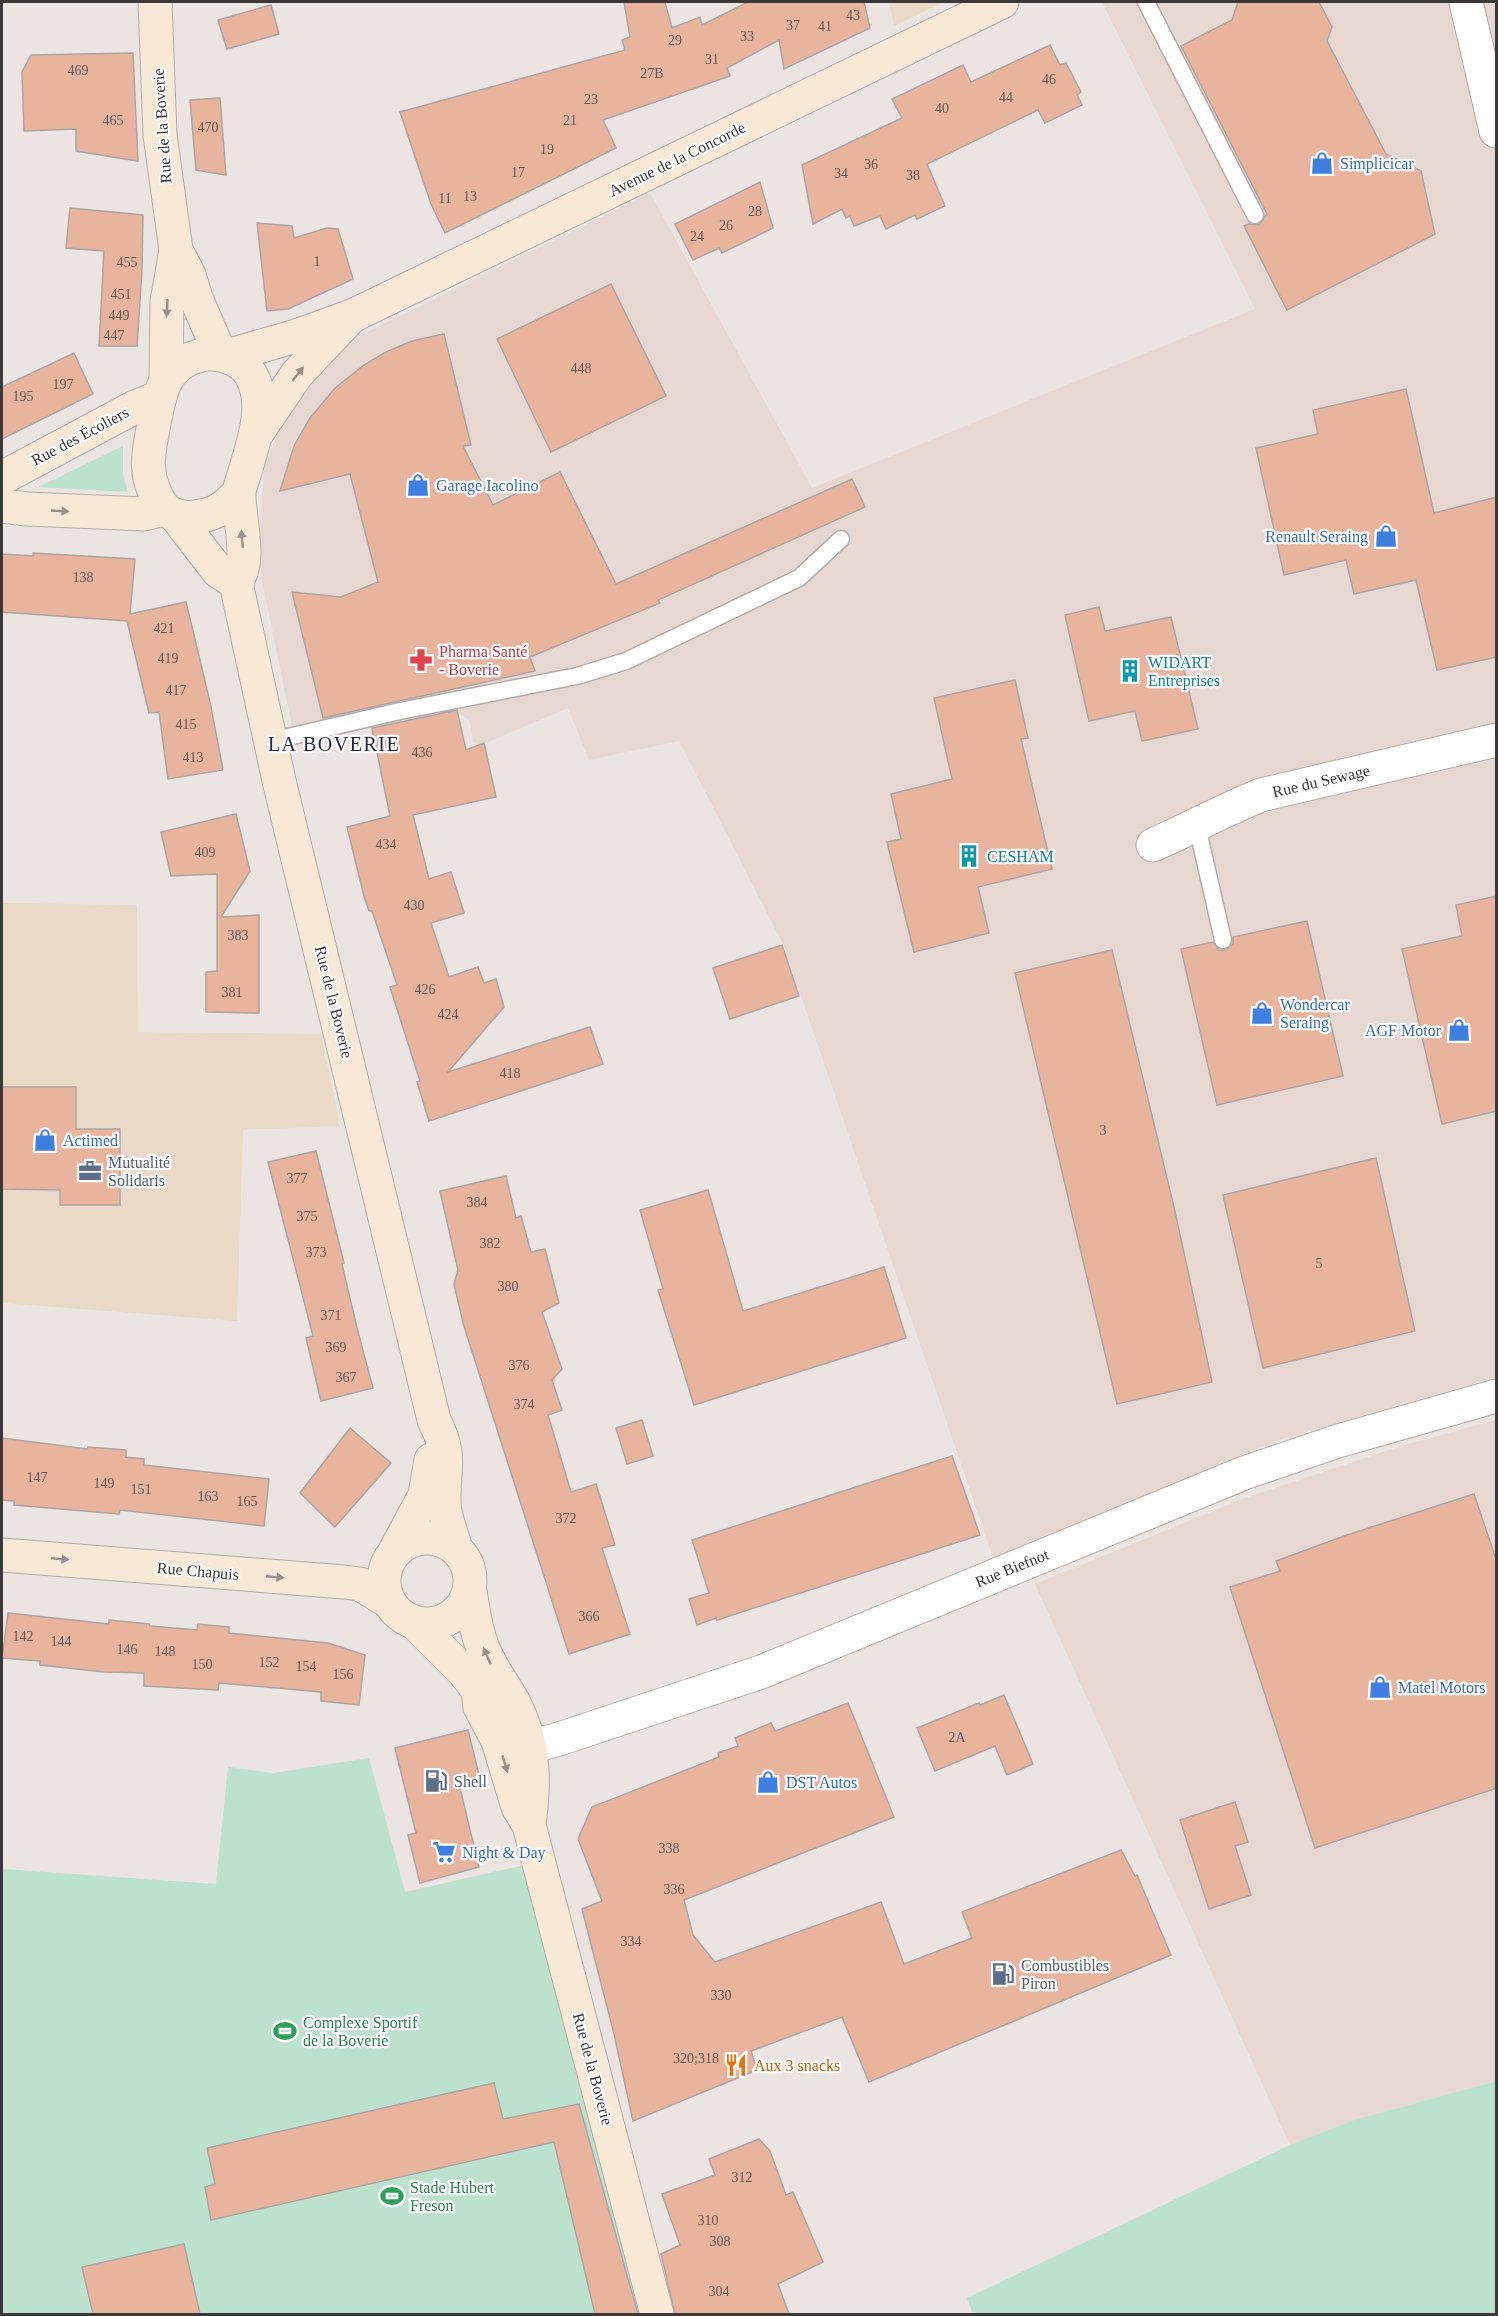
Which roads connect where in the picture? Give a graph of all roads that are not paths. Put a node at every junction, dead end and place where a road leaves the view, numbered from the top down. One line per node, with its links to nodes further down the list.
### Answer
1 (155, 2): 7 (street, Rue de la Boverie)
2 (1002, 2): 8 (street, Avenue de la Concorde)
3 (1146, 2): 6 (lane)
4 (1466, 2): 5 (street)
5 (1497, 131)
6 (1255, 215)
7 (176, 250): 9 (street, Rue de la Boverie); 10 (street, Rue de la Boverie, one-way to 10)
8 (352, 316): 9 (street, Avenue de la Concorde); 11 (street, Avenue de la Concorde, one-way to 8)
9 (224, 355): 10 (street); 11 (street, Rue de la Boverie)
10 (163, 388): 12 (street, Rue des Écoliers); 15 (street, Rue de la Boverie)
11 (253, 440): 13 (street, Rue de la Boverie)
12 (2, 478)
13 (239, 492): 15 (street); 17 (street, Rue de la Boverie, one-way to 13)
14 (2, 506): 15 (street, one-way to 15)
15 (169, 512): 17 (street, Rue de la Boverie)
16 (841, 539): 19 (lane)
17 (236, 583): 19 (street, Rue de la Boverie)
18 (1497, 740): 20 (street, Rue du Sewage)
19 (271, 741): 24 (street, Rue de la Boverie)
20 (1197, 826): 21 (street, Rue du Sewage); 22 (lane)
21 (1153, 845)
22 (1223, 940)
23 (1497, 1396): 32 (street, Rue Biefnot)
24 (434, 1420): 25 (street, Rue de la Boverie); 26 (street, Rue de la Boverie)
25 (456, 1549): 26 (street); 28 (street)
26 (395, 1551): 29 (street)
27 (2, 1555): 29 (street, Rue Chapuis, one-way to 29)
28 (470, 1592): 30 (street); 32 (street, Rue de la Boverie, one-way to 28)
29 (388, 1602): 30 (street)
30 (416, 1624): 31 (street, Rue de la Boverie)
31 (478, 1690): 32 (street); 33 (street, Rue de la Boverie, one-way to 33)
32 (530, 1747): 33 (street, Rue de la Boverie)
33 (529, 1825): 34 (street, Rue de la Boverie)
34 (657, 2314)

